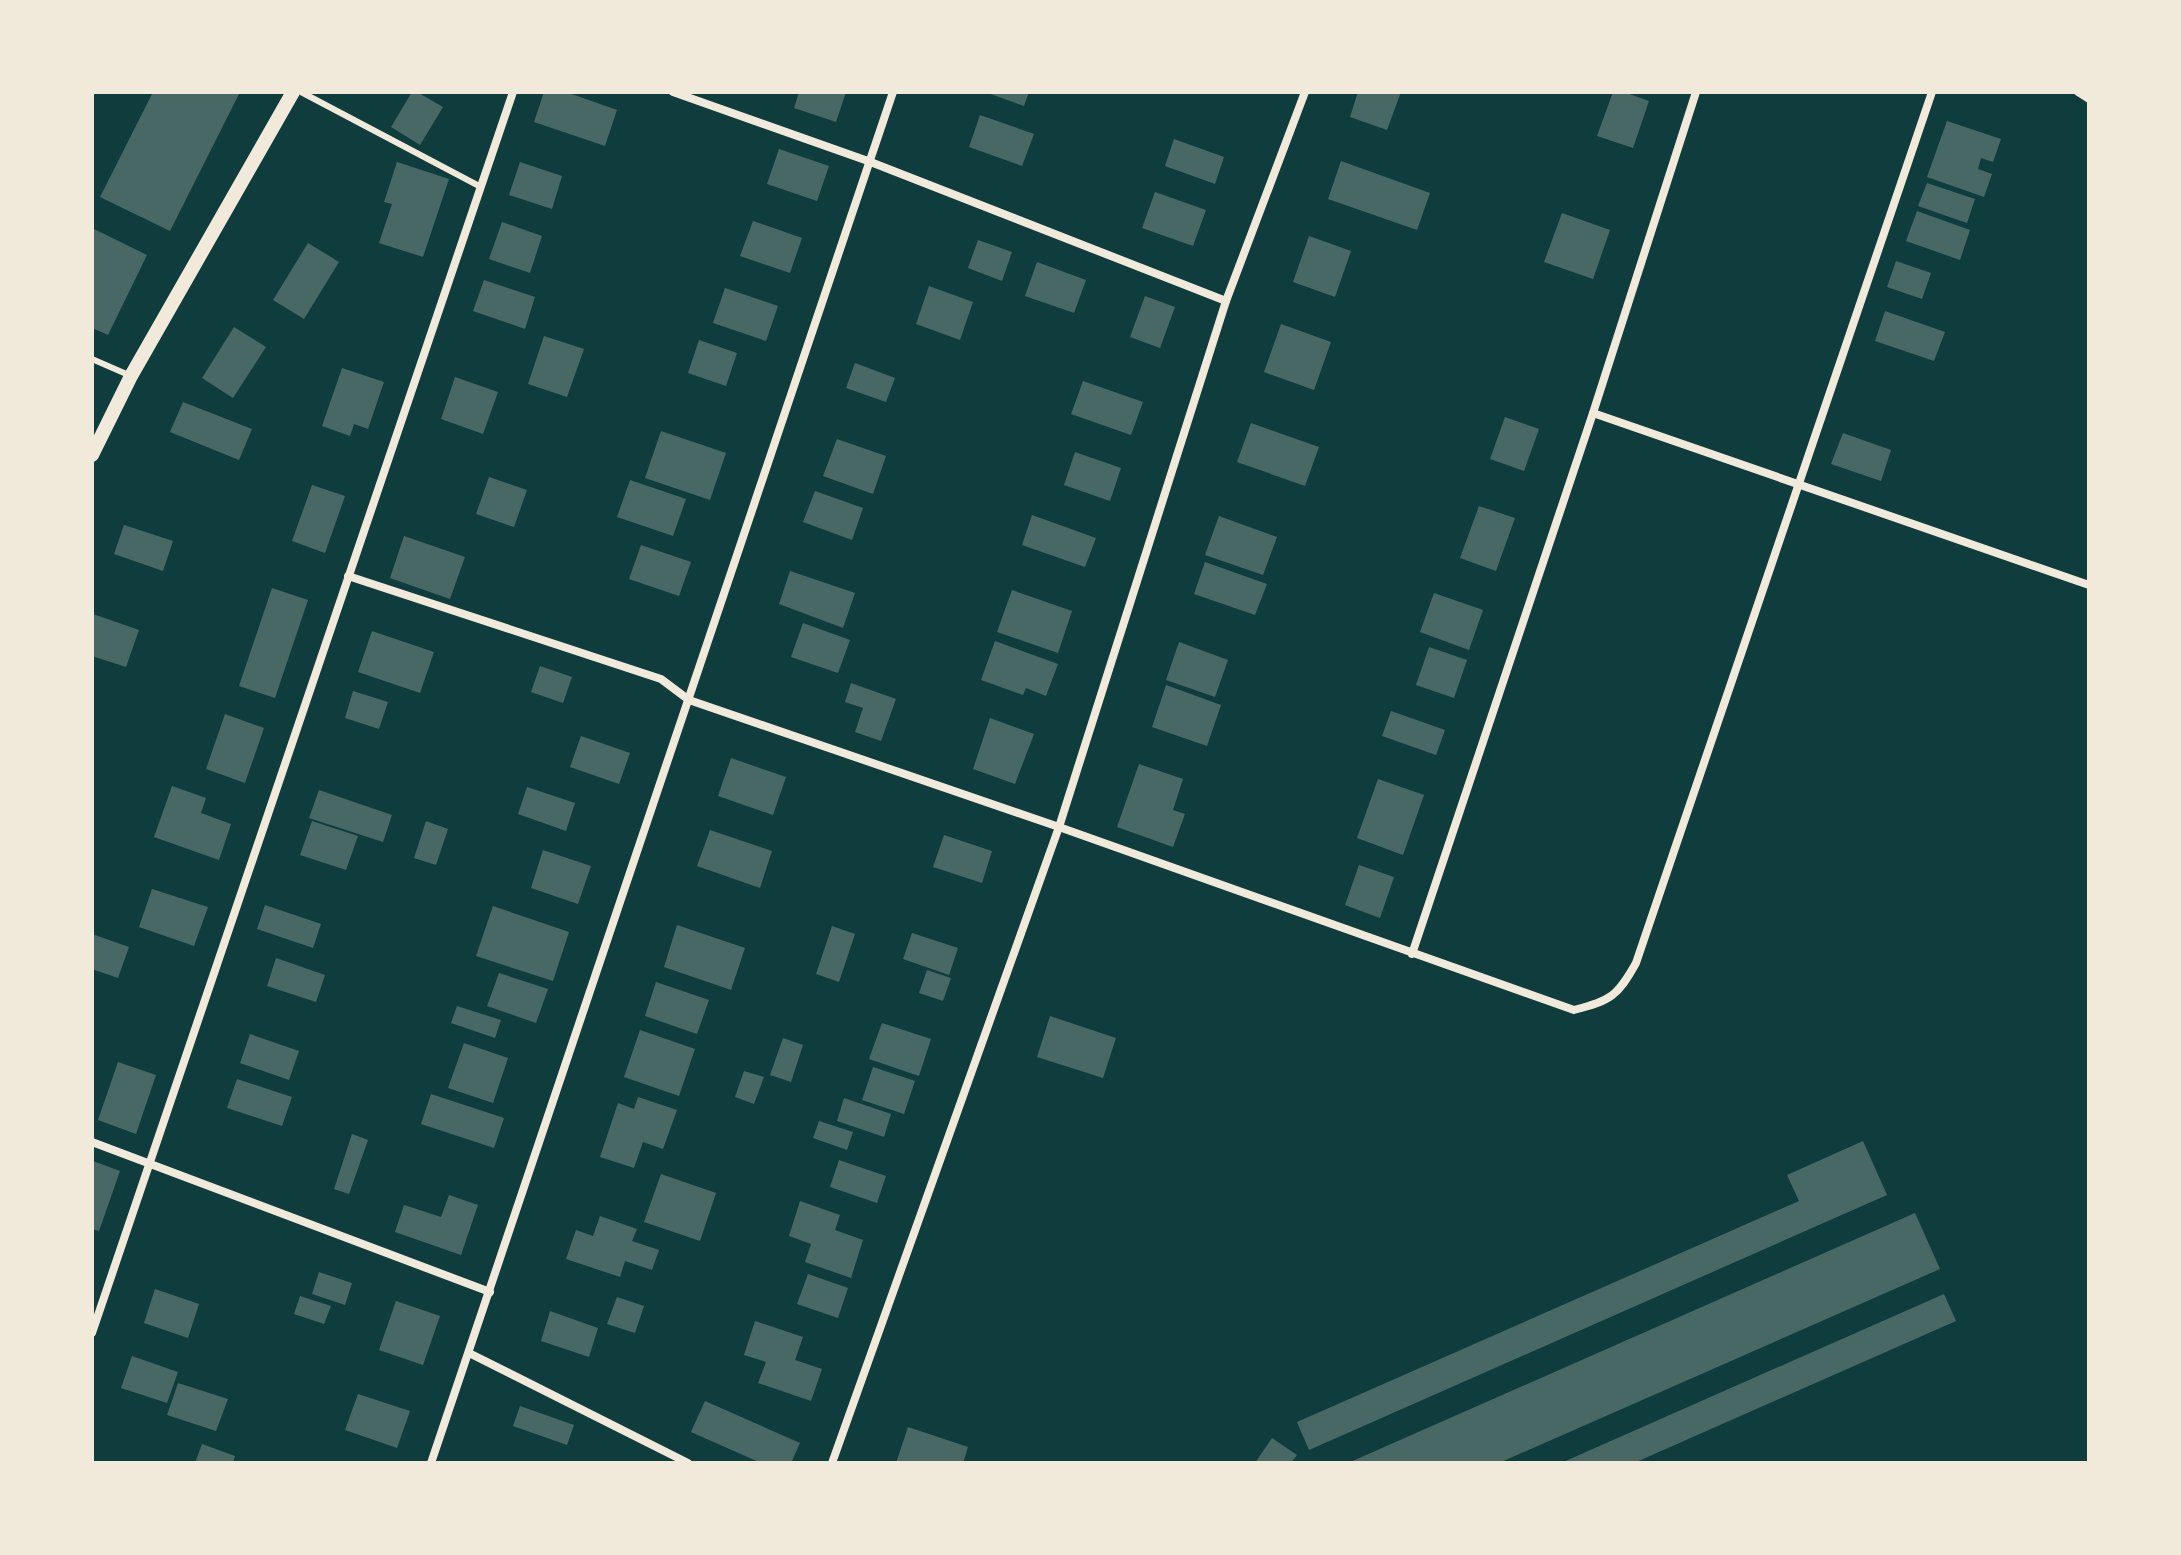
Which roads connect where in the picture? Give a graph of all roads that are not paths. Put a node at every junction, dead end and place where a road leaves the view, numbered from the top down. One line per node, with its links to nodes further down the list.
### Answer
1 (293, 92): 15 (street)
2 (301, 92): 12 (lane)
3 (513, 92): 12 (street)
4 (673, 92): 11 (street)
5 (893, 92): 11 (street)
6 (1305, 92): 13 (street)
7 (1696, 92): 16 (street)
8 (1932, 92): 18 (street)
9 (2078, 92): 10 (street)
10 (2089, 99)
11 (868, 161): 13 (street); 21 (street)
12 (481, 187): 19 (street)
13 (1226, 301): 22 (street)
14 (92, 359): 15 (lane)
15 (131, 376): 17 (street)
16 (1593, 413): 18 (street); 23 (street)
17 (92, 455)
18 (1799, 482): 20 (street); 23 (street)
19 (348, 576): 21 (street); 25 (street)
20 (2089, 585)
21 (689, 700): 22 (street); 26 (street)
22 (1059, 827): 23 (street); 31 (street)
23 (1412, 954)
24 (92, 1142): 25 (street)
25 (150, 1163): 26 (street); 27 (street)
26 (490, 1292): 28 (street)
27 (92, 1332)
28 (469, 1353): 29 (street); 30 (street)
29 (431, 1463)
30 (688, 1463)
31 (832, 1463)

